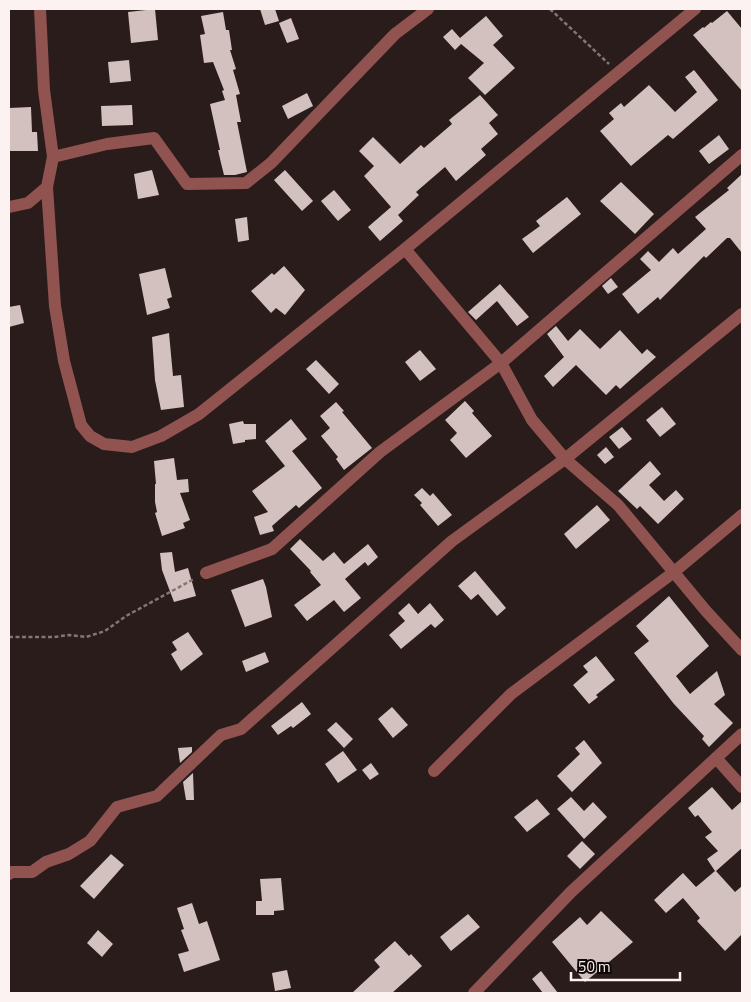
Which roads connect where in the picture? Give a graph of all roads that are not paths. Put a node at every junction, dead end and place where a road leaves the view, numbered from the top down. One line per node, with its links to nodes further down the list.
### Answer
1 (40, 9): 5 (street)
2 (428, 9): 5 (street)
3 (695, 9): 8 (street)
4 (742, 155): 10 (street)
5 (53, 157): 6 (street)
6 (47, 187): 7 (street); 8 (street)
7 (9, 207)
8 (405, 249): 10 (street)
9 (742, 314): 11 (street)
10 (501, 363): 11 (street); 14 (street)
11 (565, 459): 13 (street); 20 (street)
12 (742, 515): 13 (street)
13 (674, 572): 15 (street); 18 (street)
14 (206, 573)
15 (742, 650)
16 (742, 734): 17 (street)
17 (716, 758): 19 (street); 21 (street)
18 (434, 771)
19 (742, 787)
20 (9, 874)
21 (474, 993)

